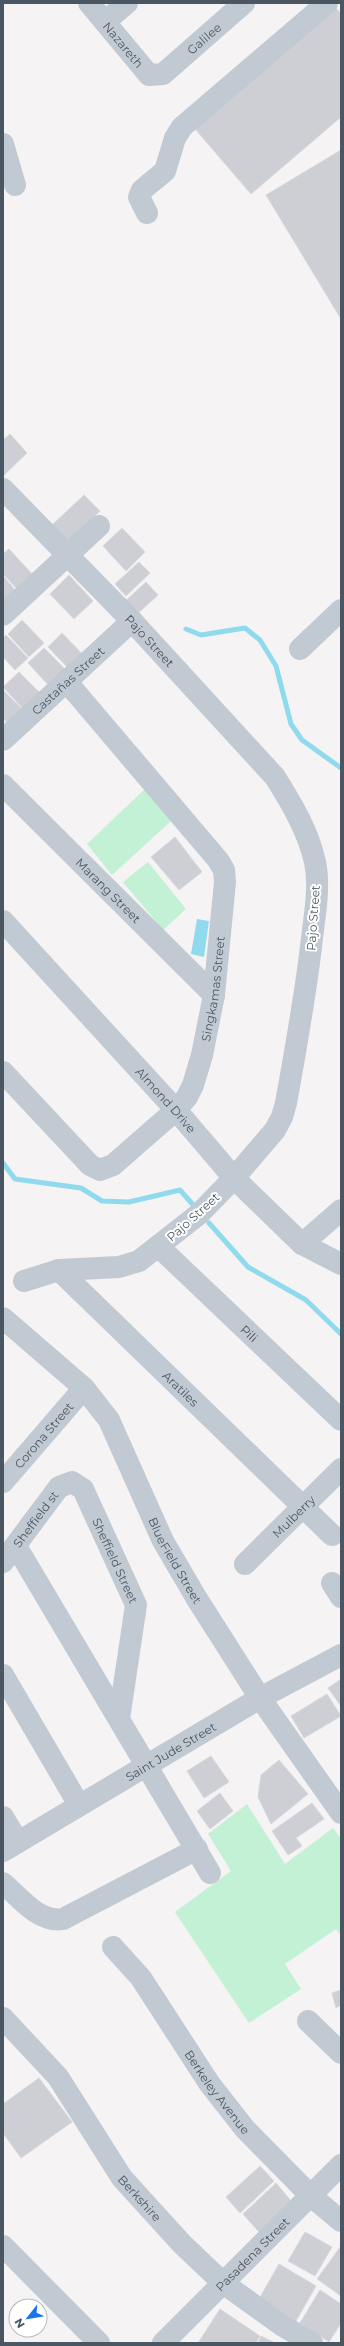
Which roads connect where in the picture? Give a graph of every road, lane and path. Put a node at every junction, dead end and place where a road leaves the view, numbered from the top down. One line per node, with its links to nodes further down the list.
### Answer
1 (89, 3): 5 (street, Nazareth)
2 (127, 3): 5 (street)
3 (244, 3): 6 (street, Galilee)
4 (327, 3): 9 (street)
5 (106, 21): 6 (street, Nazareth)
6 (163, 74)
7 (3, 144): 8 (street)
8 (15, 185)
9 (147, 213)
10 (3, 489): 12 (street, Pajo Street)
11 (99, 526): 12 (street)
12 (68, 554): 14 (street); 15 (street, Pajo Street)
13 (341, 610): 16 (street)
14 (3, 615)
15 (132, 621): 17 (street, Castañas Street); 24 (street, Pajo Street)
16 (300, 649)
17 (66, 682): 18 (street, Castañas Street); 21 (street, Singkamas Street)
18 (3, 740)
19 (3, 785): 21 (street, Marang Street)
20 (3, 921): 23 (street, Almond Drive)
21 (214, 995): 23 (street, Singkamas Street)
22 (3, 1072): 23 (street, Singkamas Street)
23 (176, 1110): 24 (street, Almond Drive)
24 (234, 1178): 26 (street, Almond Drive); 27 (street, Pajo Street)
25 (341, 1210): 26 (street)
26 (302, 1244): 28 (street, Almond Drive)
27 (159, 1247): 29 (street, Pajo Street); 33 (street, Pili)
28 (341, 1264)
29 (59, 1270): 30 (street, Pajo Street); 37 (street, Aratiles)
30 (24, 1280)
31 (3, 1318): 32 (street, BlueField Street)
32 (84, 1388): 35 (street, Corona Street); 43 (street, BlueField Street)
33 (341, 1420)
34 (341, 1468): 37 (street, Mulberry)
35 (3, 1482)
36 (72, 1482): 39 (street, Sheffield st); 44 (street, Sheffield Street)
37 (303, 1507): 38 (street, Aratiles); 40 (street, Mulberry)
38 (332, 1535)
39 (10, 1554): 44 (street)
40 (245, 1564)
41 (341, 1655): 43 (street, Saint Jude Street)
42 (3, 1676): 46 (street)
43 (260, 1698): 45 (street, Saint Jude Street); 47 (street, BlueField Street)
44 (120, 1719): 45 (street)
45 (146, 1766): 46 (street, Saint Jude Street); 50 (street)
46 (80, 1805): 49 (street, Saint Jude Street)
47 (341, 1813)
48 (3, 1817): 49 (street)
49 (10, 1847)
50 (197, 1849): 51 (street); 52 (street)
51 (210, 1872)
52 (3, 1883)
53 (113, 1947): 58 (street, Berkeley Avenue)
54 (3, 2018): 61 (street, Berkshire)
55 (308, 2021): 56 (street)
56 (341, 2053)
57 (341, 2165): 58 (street, Pasadena Street)
58 (311, 2196): 59 (street, Berkeley Avenue); 61 (street, Pasadena Street)
59 (341, 2221)
60 (3, 2246): 62 (street)
61 (223, 2283): 63 (street, Pasadena Street); 64 (street, Berkshire)
62 (99, 2343)
63 (163, 2343)
64 (312, 2343)

